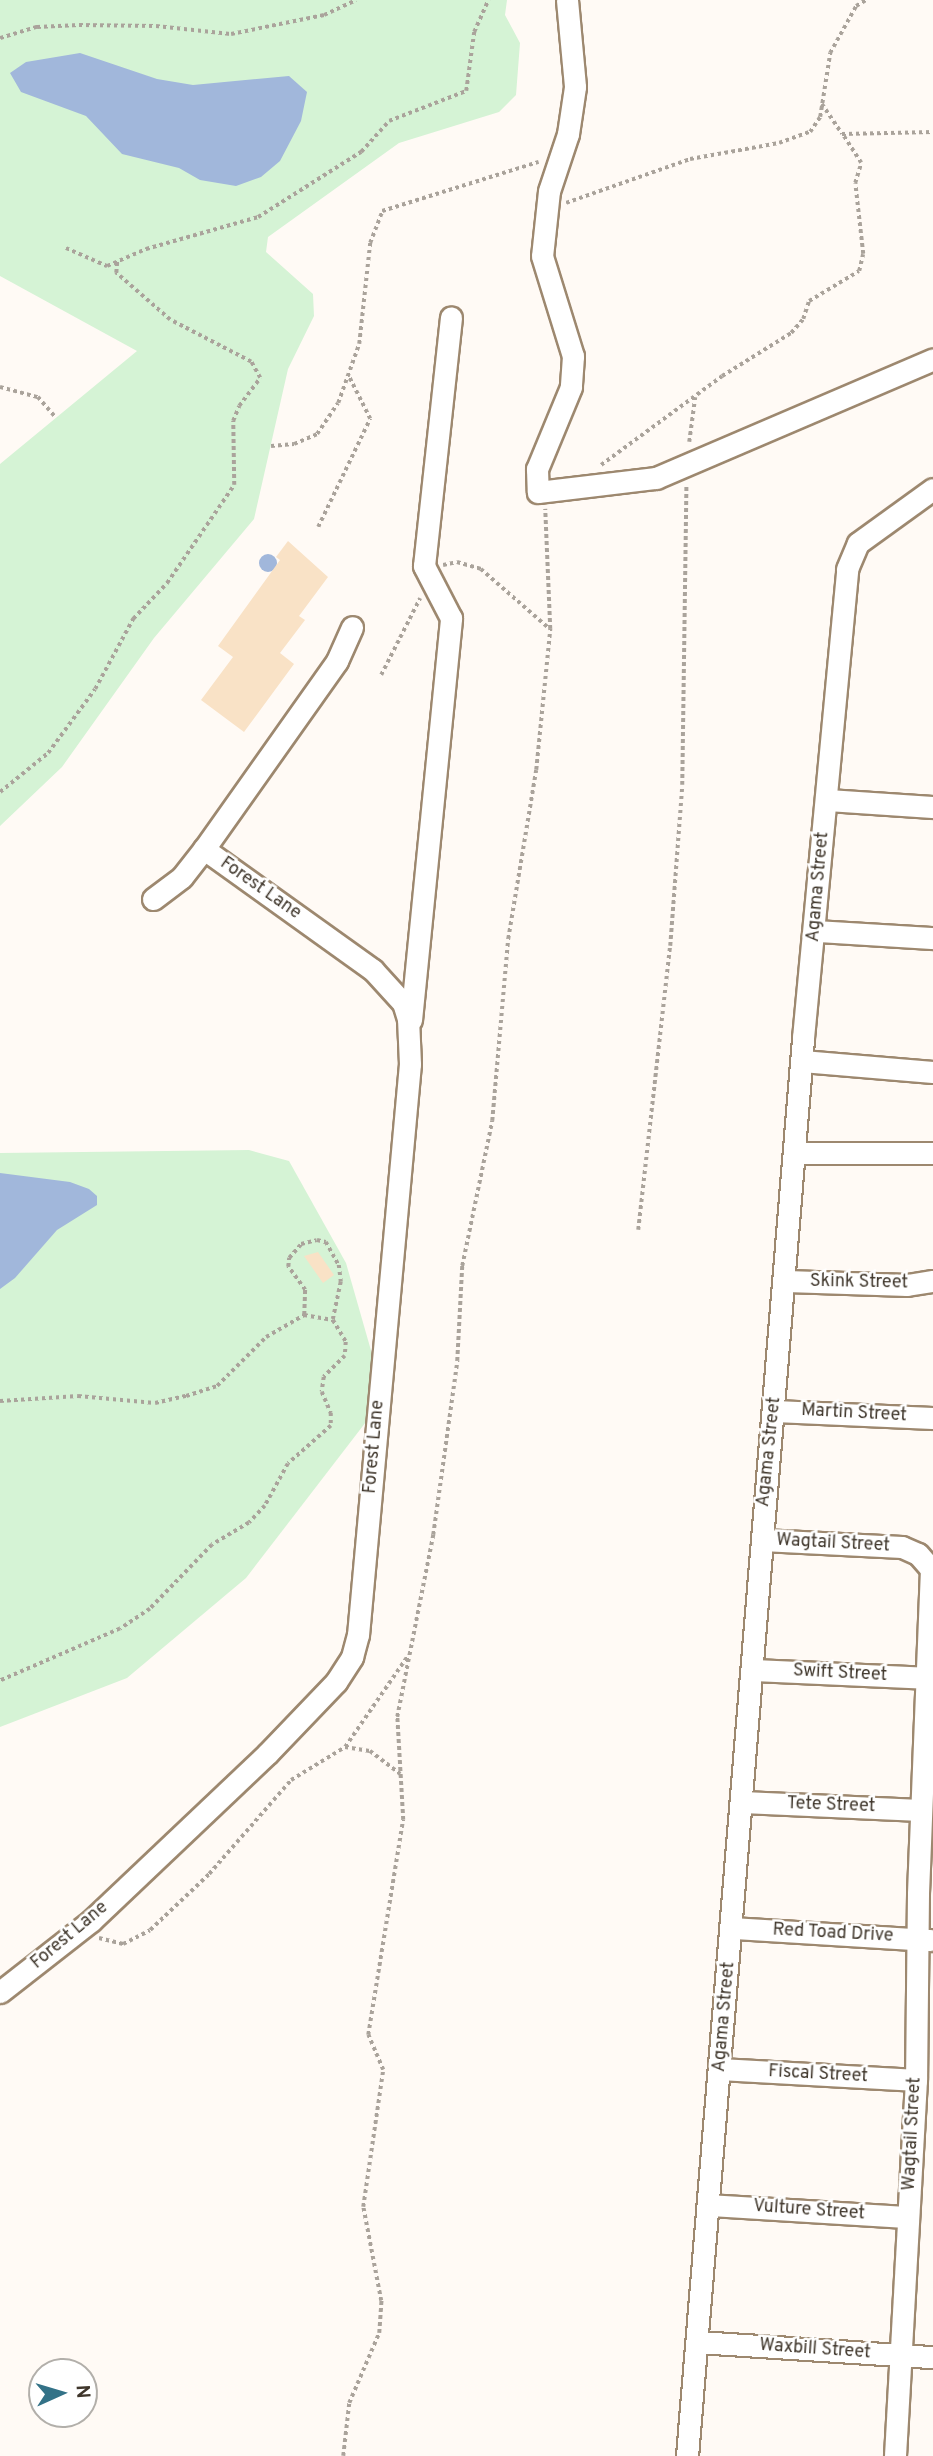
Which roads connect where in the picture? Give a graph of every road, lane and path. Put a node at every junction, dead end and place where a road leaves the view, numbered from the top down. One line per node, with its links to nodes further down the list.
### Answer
1 (356, 0): 5 (path)
2 (488, 0): 12 (path)
3 (567, 0): 9 (street)
4 (866, 0): 6 (path)
5 (0, 38)
6 (821, 102): 8 (path); 10 (path)
7 (933, 132): 8 (path)
8 (842, 134): 17 (path)
9 (556, 158): 10 (street); 15 (path)
10 (547, 210): 23 (street)
11 (66, 248): 12 (path)
12 (117, 262): 26 (path)
13 (451, 317): 33 (street)
14 (933, 359): 20 (street)
15 (348, 376): 19 (path); 24 (path)
16 (0, 387): 18 (path)
17 (695, 397): 20 (path); 21 (path)
18 (56, 418)
19 (271, 446)
20 (686, 467): 23 (street); 38 (path)
21 (594, 473)
22 (933, 489): 27 (street, Agama Street)
23 (545, 494): 47 (path)
24 (318, 527)
25 (352, 627): 29 (street, Forest Lane)
26 (0, 792)
27 (827, 800): 28 (street); 31 (street, Agama Street)
28 (933, 807)
29 (204, 849): 30 (street, Forest Lane); 33 (street, Forest Lane)
30 (153, 899)
31 (817, 931): 32 (street); 34 (street, Agama Street)
32 (933, 938)
33 (409, 1033): 56 (street, Forest Lane)
34 (802, 1061): 35 (street); 36 (street, Agama Street)
35 (933, 1072)
36 (796, 1153): 37 (street); 39 (street, Agama Street)
37 (933, 1153)
38 (638, 1230)
39 (786, 1281): 40 (street, Skink Street); 44 (street, Agama Street)
40 (933, 1281)
41 (304, 1315): 42 (path); 42 (path); 43 (path)
42 (333, 1320): 50 (path)
43 (0, 1401)
44 (775, 1411): 45 (street, Martin Street); 46 (street, Agama Street)
45 (933, 1418)
46 (762, 1540): 48 (street, Agama Street); 49 (street, Wagtail Street)
47 (409, 1654): 51 (path); 52 (path)
48 (753, 1670): 49 (street, Swift Street); 53 (street, Agama Street)
49 (926, 1678): 54 (street, Wagtail Street)
50 (0, 1681)
51 (345, 1748): 52 (path); 56 (path)
52 (400, 1774): 66 (path)
53 (742, 1802): 54 (street, Tete Street); 55 (street, Agama Street)
54 (920, 1810): 57 (street, Wagtail Street)
55 (733, 1928): 57 (street, Red Toad Drive); 59 (street, Agama Street)
56 (78, 1932): 58 (street, Forest Lane)
57 (926, 1940): 60 (street, Wagtail Street)
58 (0, 1992)
59 (721, 2069): 60 (street, Fiscal Street); 61 (street, Agama Street)
60 (916, 2080): 62 (street, Wagtail Street)
61 (709, 2205): 62 (street, Vulture Street); 63 (street, Agama Street)
62 (908, 2217): 64 (street, Wagtail Street)
63 (698, 2342): 64 (street, Waxbill Street); 67 (street, Agama Street)
64 (901, 2356): 65 (street, Waxbill Street); 68 (street, Wagtail Street)
65 (933, 2357)
66 (343, 2456)
67 (687, 2456)
68 (895, 2456)

